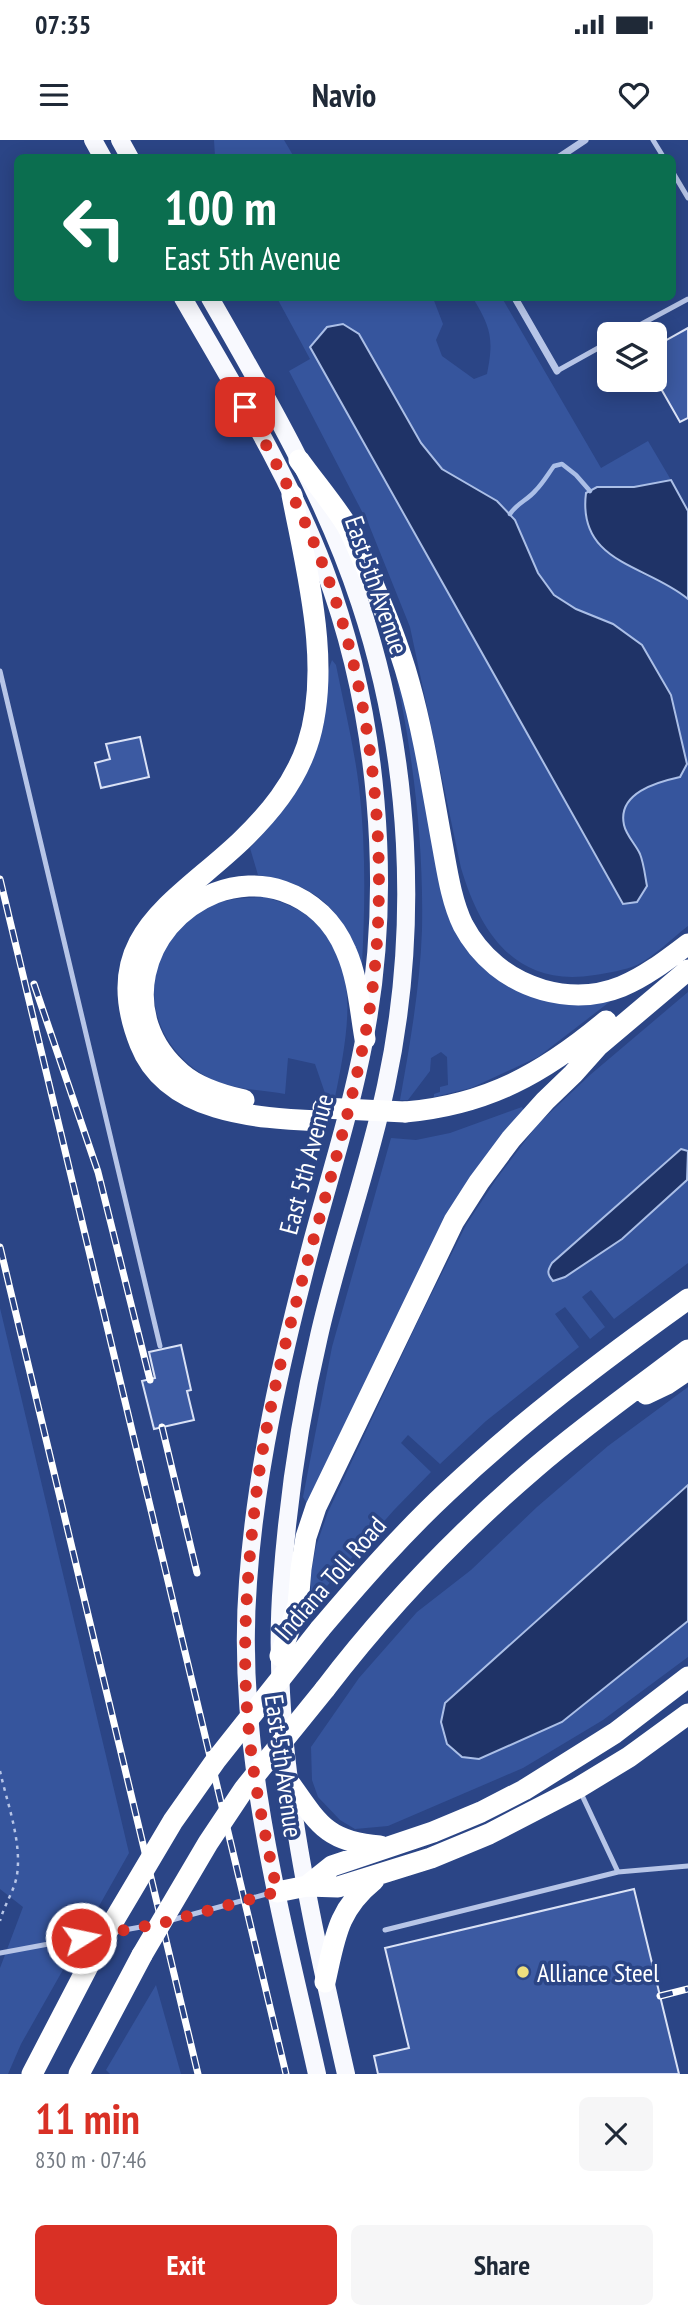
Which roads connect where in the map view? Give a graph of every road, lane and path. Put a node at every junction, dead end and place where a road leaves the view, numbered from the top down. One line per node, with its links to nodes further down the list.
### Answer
1 (585, 140): 2 (street)
2 (564, 154)
3 (676, 178): 4 (lane)
4 (688, 198)
5 (688, 299): 9 (lane)
6 (185, 301): 13 (main road, East 5th Avenue)
7 (212, 301): 12 (main road, East 5th Avenue)
8 (517, 301): 11 (street)
9 (645, 322)
10 (597, 349): 11 (lane)
11 (557, 371)
12 (299, 460): 15 (highway); 28 (main road, East 5th Avenue)
13 (292, 495): 19 (main road, East 5th Avenue); 21 (highway)
14 (0, 671): 24 (lane)
15 (688, 944)
16 (688, 954): 18 (highway)
17 (688, 970): 18 (highway)
18 (622, 1015): 20 (highway); 22 (highway)
19 (365, 1039): 21 (highway); 40 (main road, East 5th Avenue)
20 (598, 1046): 22 (highway); 28 (highway)
21 (321, 1115): 22 (highway, bridge)
22 (403, 1119)
23 (682, 1302): 45 (highway, Indiana Toll Road, bridge)
24 (160, 1346)
25 (688, 1350): 27 (highway)
26 (688, 1370): 27 (highway)
27 (600, 1416): 46 (highway, bridge)
28 (279, 1656): 33 (main road, East 5th Avenue)
29 (688, 1677): 35 (highway)
30 (688, 1692): 34 (highway)
31 (685, 1717): 34 (highway)
32 (0, 1771): 41 (path)
33 (291, 1785): 35 (highway); 39 (main road, East 5th Avenue)
34 (578, 1788): 37 (lane); 38 (highway)
35 (389, 1847): 39 (highway)
36 (688, 1866): 37 (lane)
37 (618, 1872): 42 (lane)
38 (379, 1875): 39 (highway); 44 (highway)
39 (307, 1886): 40 (highway); 44 (main road, East 5th Avenue)
40 (277, 1892): 43 (lane); 47 (main road, East 5th Avenue)
41 (0, 1921)
42 (386, 1930)
43 (0, 1952)
44 (325, 1982): 48 (main road, East 5th Avenue)
45 (33, 2074)
46 (79, 2074)
47 (317, 2074)
48 (346, 2074)

